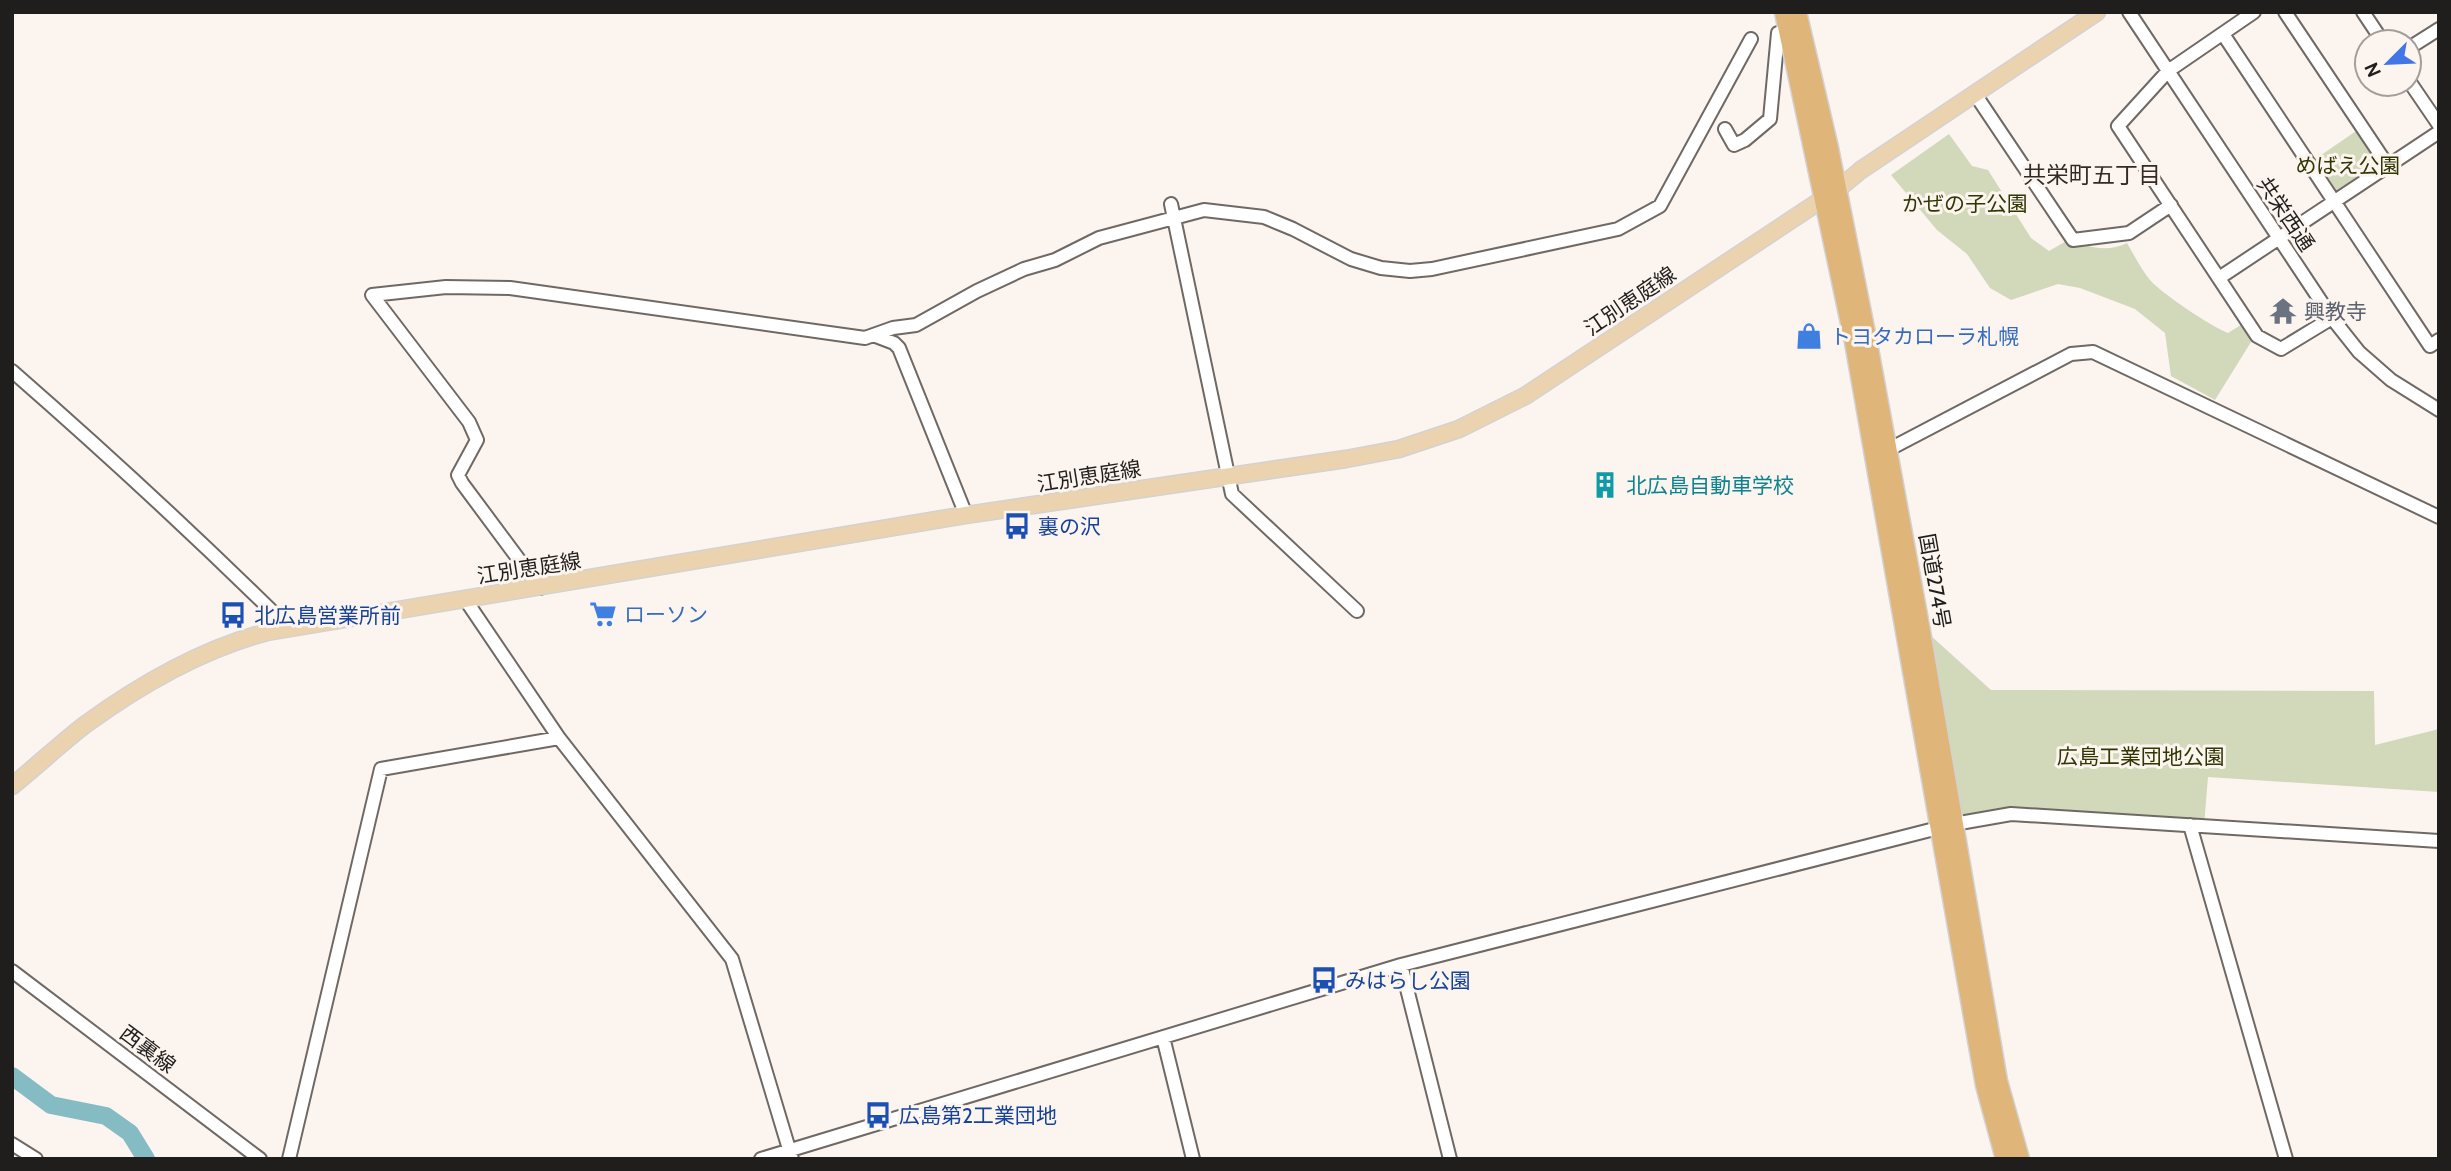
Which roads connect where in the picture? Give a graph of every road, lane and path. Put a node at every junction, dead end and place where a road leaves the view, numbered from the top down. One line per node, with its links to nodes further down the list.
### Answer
1 (1797, 12): 20 (highway, 国道274号)
2 (2097, 12): 14 (main road, 江別恵庭線)
3 (2129, 12): 13 (street, 共栄西通)
4 (2254, 12): 10 (street)
5 (2285, 12): 19 (street)
6 (2363, 12): 8 (street)
7 (1787, 21): 17 (street); 20 (highway, 国道274号)
8 (2374, 28)
9 (2439, 29): 12 (street)
10 (2222, 34): 13 (street); 21 (street)
11 (1751, 39): 24 (street)
12 (2423, 39)
13 (2168, 71): 23 (street); 25 (street, 共栄西通)
14 (1975, 94): 20 (main road, 江別恵庭線); 23 (street)
15 (2421, 98): 16 (street)
16 (2439, 125)
17 (1725, 129)
18 (2439, 132): 19 (street)
19 (2388, 166): 21 (street)
20 (1831, 194): 32 (highway, 国道274号); 33 (main road, 江別恵庭線)
21 (2334, 202): 25 (street); 29 (street)
22 (1171, 204): 24 (street)
23 (2171, 205): 26 (street)
24 (1172, 219): 28 (street); 33 (street)
25 (2279, 239): 26 (street); 27 (street, 共栄西通)
26 (2219, 278): 27 (street)
27 (2332, 318): 31 (street, 共栄西通)
28 (873, 335): 34 (street); 36 (street)
29 (2439, 340)
30 (12, 371): 39 (street)
31 (2439, 410)
32 (1881, 453): 35 (street); 42 (highway, 国道274号)
33 (1227, 476): 34 (main road, 江別恵庭線); 38 (street)
34 (967, 515): 36 (main road, 江別恵庭線)
35 (2439, 517)
36 (540, 588): 37 (main road, 江別恵庭線)
37 (466, 599): 39 (main road, 江別恵庭線); 40 (street)
38 (1357, 611)
39 (289, 628): 41 (main road, 江別恵庭線)
40 (559, 738): 49 (street); 52 (street)
41 (12, 786)
42 (1947, 825): 43 (street); 45 (street); 56 (highway, 国道274号); 57 (highway, 国道274号)
43 (2190, 825): 44 (street); 58 (street)
44 (2439, 841)
45 (1401, 965): 47 (street); 55 (street)
46 (12, 971): 51 (street, 西裏線)
47 (1163, 1037): 49 (street); 54 (street)
48 (12, 1144): 50 (street)
49 (791, 1154): 53 (street)
50 (36, 1159)
51 (260, 1159)
52 (289, 1159)
53 (761, 1159)
54 (1194, 1159)
55 (1450, 1159)
56 (2005, 1159)
57 (2020, 1159)
58 (2286, 1159)

